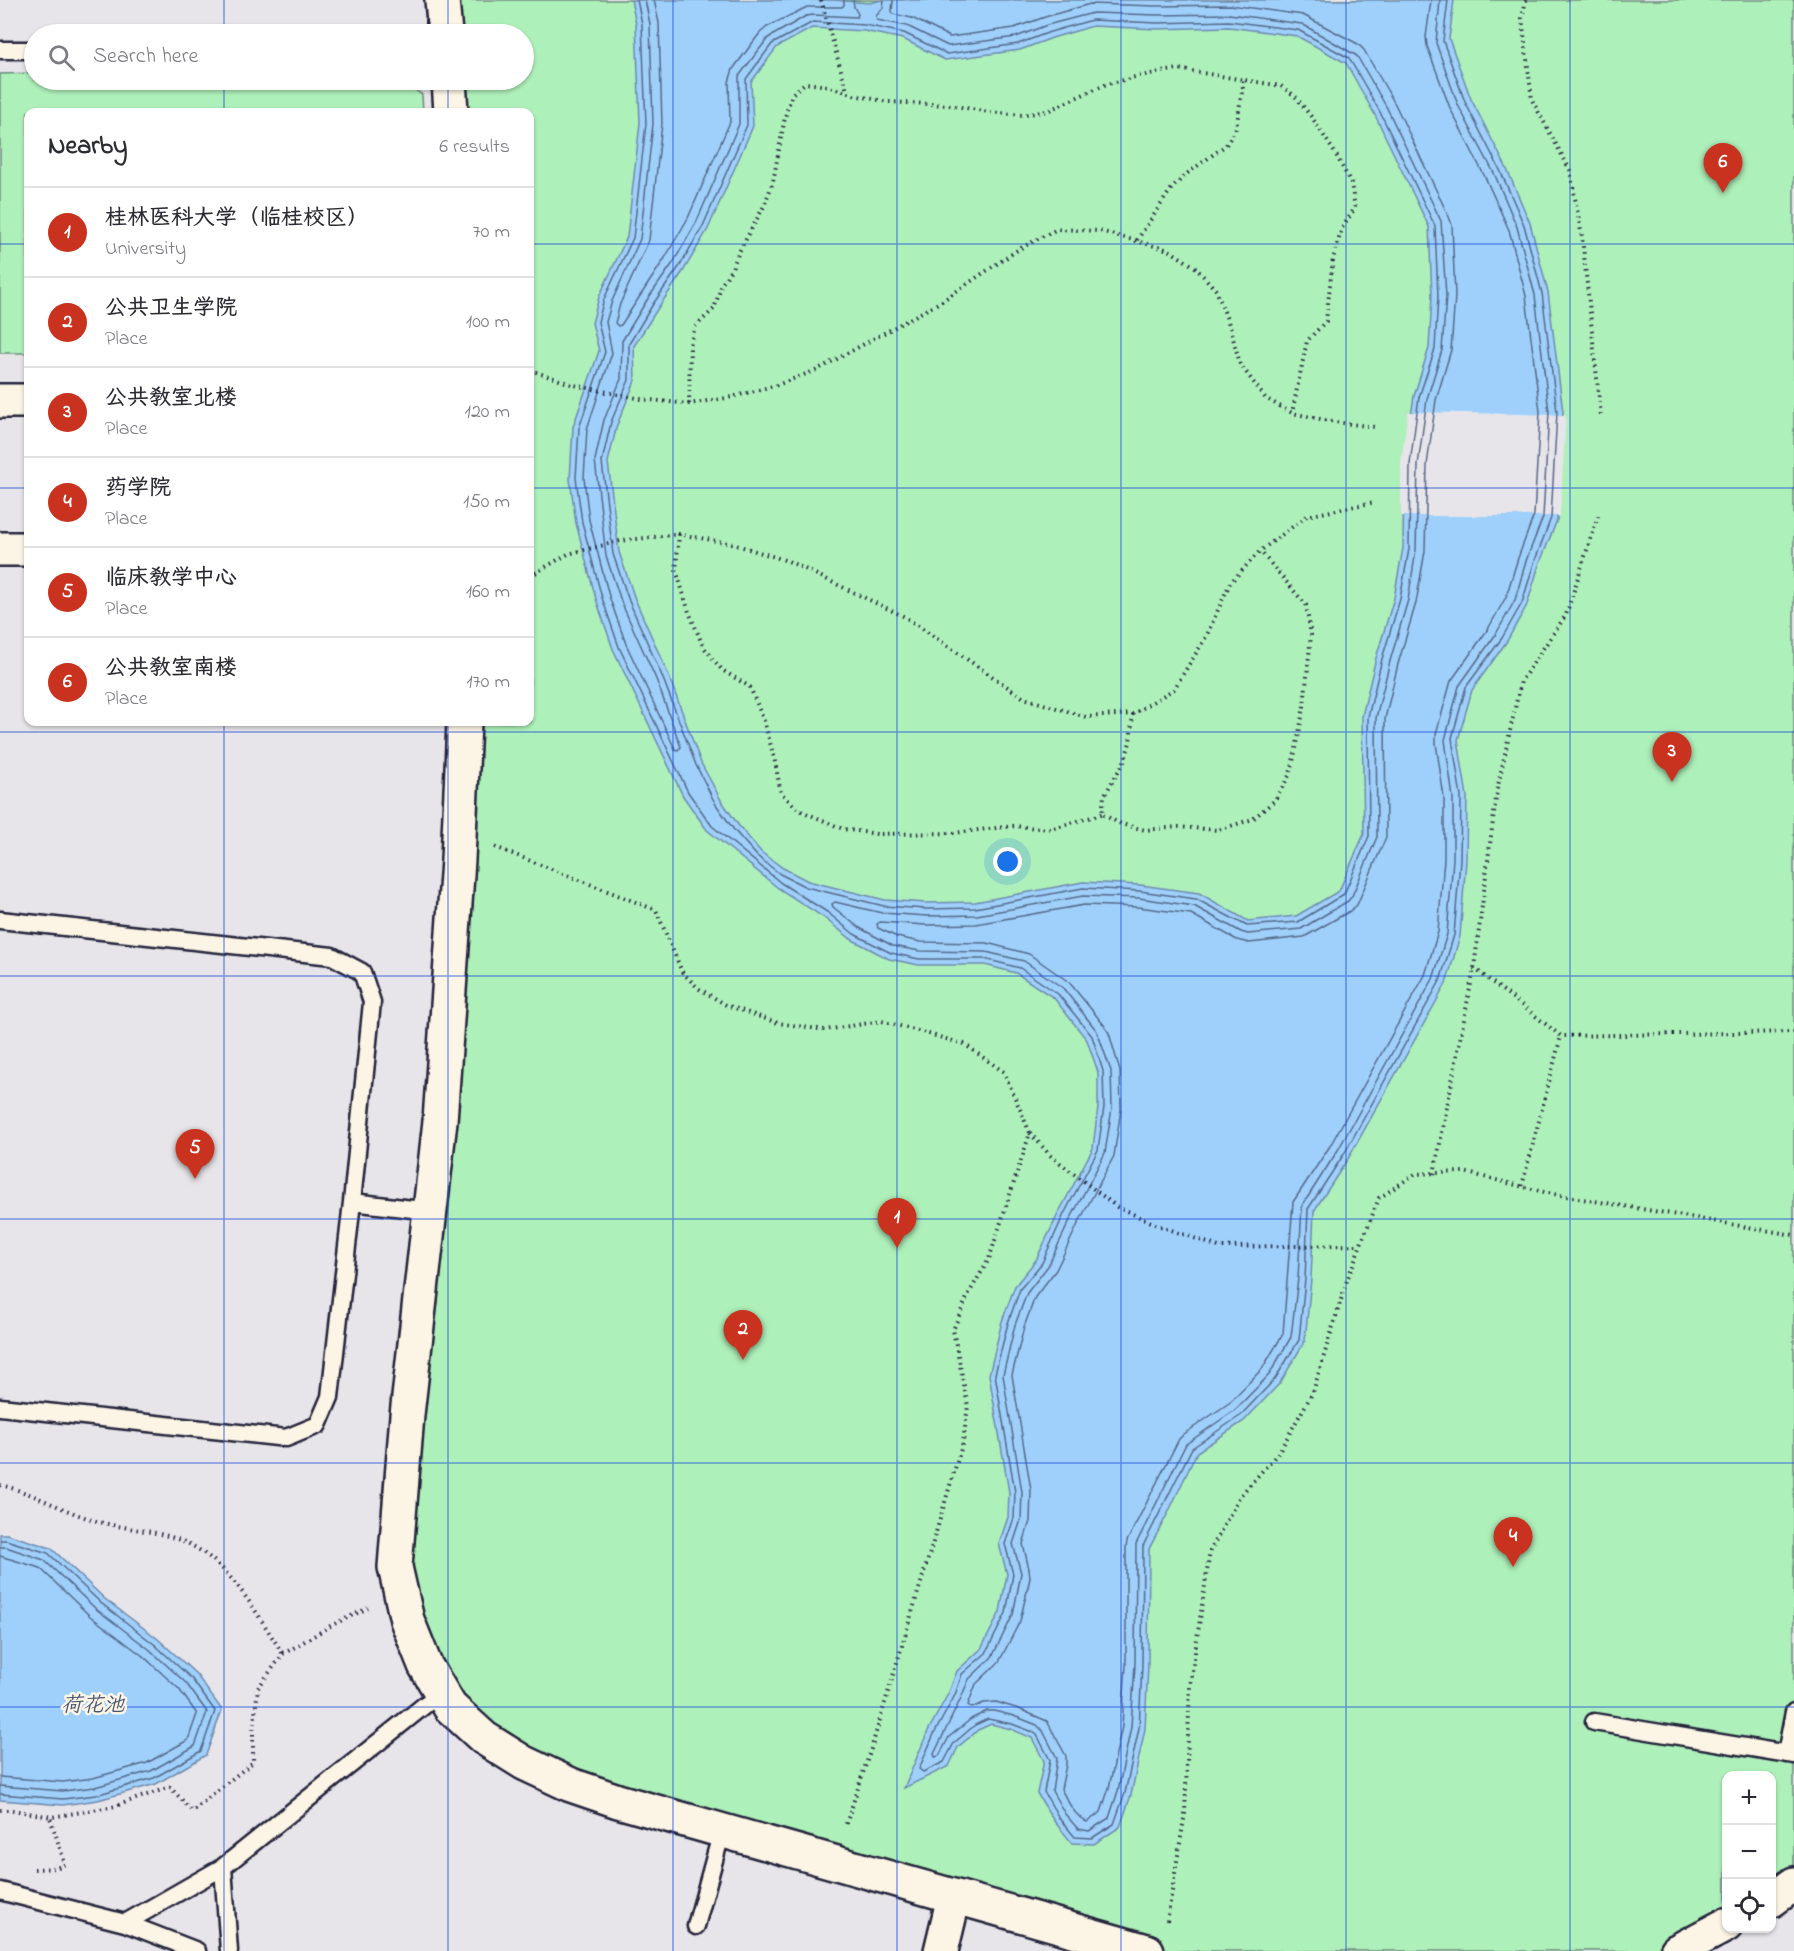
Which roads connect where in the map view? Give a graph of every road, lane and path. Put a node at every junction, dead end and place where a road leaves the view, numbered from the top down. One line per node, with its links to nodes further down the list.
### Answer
1 (442, 0): 4 (street)
2 (821, 0): 9 (path)
3 (1526, 0): 17 (path)
4 (444, 24)
5 (0, 50): 6 (lane)
6 (24, 50)
7 (1244, 80): 9 (path); 11 (path); 16 (path)
8 (450, 90): 10 (street)
9 (847, 92): 15 (path)
10 (452, 108)
11 (1137, 240): 15 (path); 16 (path)
12 (534, 371): 15 (path)
13 (0, 401): 14 (street)
14 (24, 401)
15 (689, 404)
16 (1293, 413): 18 (path)
17 (1601, 416)
18 (1375, 427)
19 (1375, 502): 24 (path)
20 (1598, 516): 31 (path)
21 (679, 534): 25 (path); 26 (path); 28 (path)
22 (0, 549): 23 (street)
23 (24, 549)
24 (1260, 551): 26 (path); 28 (path)
25 (534, 574)
26 (1133, 714): 28 (path)
27 (464, 726): 29 (street)
28 (1102, 814)
29 (459, 833): 34 (path); 38 (street)
30 (0, 920): 37 (lane)
31 (1474, 968): 33 (path); 35 (path)
32 (1794, 1032): 33 (path)
33 (1561, 1036): 36 (path)
34 (1030, 1133): 40 (path); 52 (path)
35 (1434, 1174): 36 (path); 40 (path)
36 (1522, 1186): 39 (path)
37 (352, 1202): 38 (lane); 41 (lane)
38 (430, 1211): 43 (street)
39 (1794, 1235)
40 (1360, 1245): 62 (path)
41 (0, 1407)
42 (0, 1485): 44 (path)
43 (401, 1592): 44 (path); 45 (street)
44 (283, 1654): 50 (path)
45 (441, 1692): 51 (street); 53 (lane)
46 (1794, 1712): 48 (lane)
47 (1594, 1722): 48 (lane)
48 (1790, 1754)
49 (0, 1810): 50 (path)
50 (50, 1817): 54 (path)
51 (722, 1831): 52 (street); 60 (lane)
52 (834, 1862): 57 (street)
53 (223, 1867): 59 (lane); 64 (lane)
54 (32, 1869)
55 (1794, 1884): 58 (street)
56 (0, 1891): 59 (lane)
57 (954, 1896): 62 (street); 65 (street)
58 (1776, 1897)
59 (125, 1923): 63 (lane)
60 (696, 1926)
61 (1722, 1927): 66 (street)
62 (1156, 1940)
63 (197, 1951)
64 (229, 1951)
65 (941, 1951)
66 (1677, 1951)

